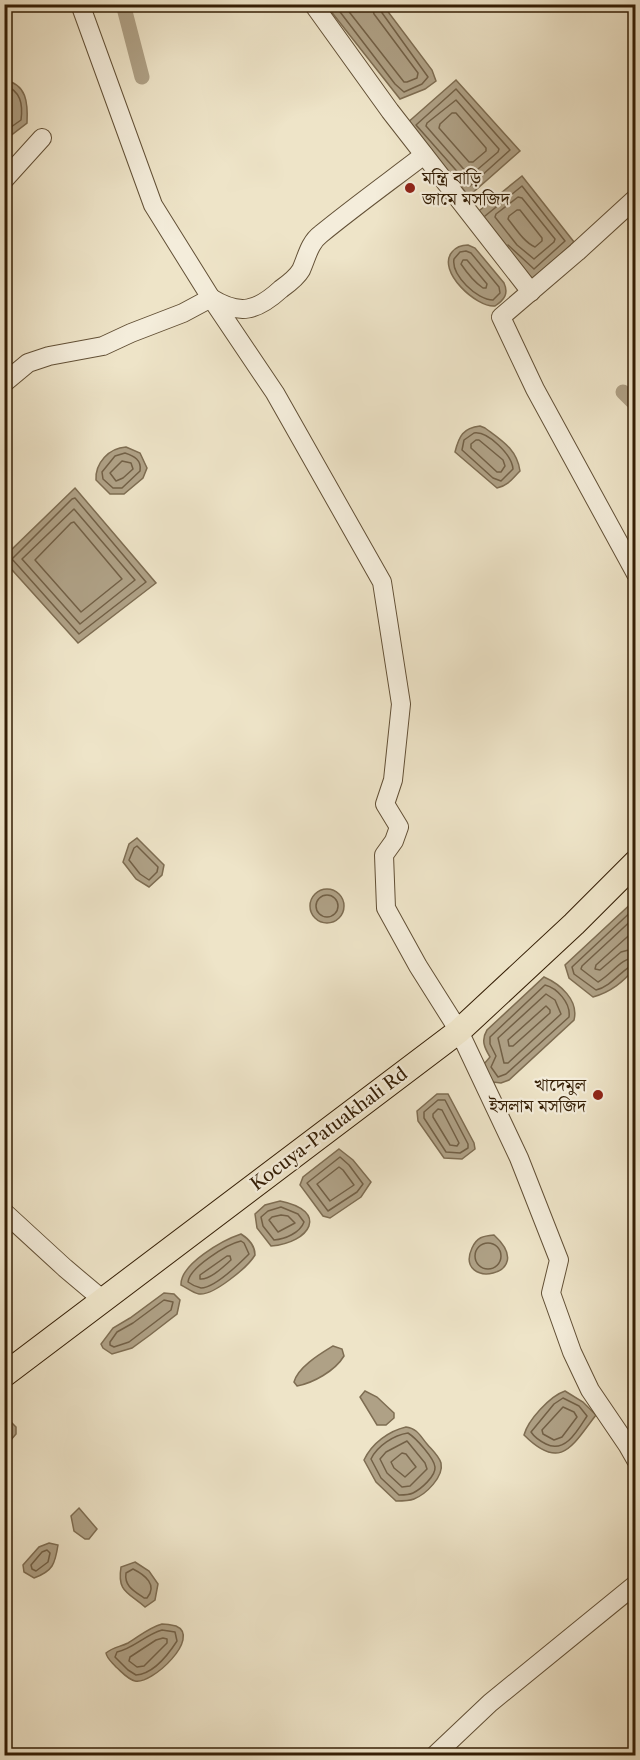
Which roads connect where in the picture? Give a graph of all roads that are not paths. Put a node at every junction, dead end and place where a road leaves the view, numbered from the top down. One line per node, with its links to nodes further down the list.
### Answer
1 (80, 4): 8 (street)
2 (314, 4): 4 (street)
3 (42, 138): 5 (street)
4 (424, 155): 7 (street); 8 (street)
5 (4, 180)
6 (636, 198): 7 (street)
7 (531, 292): 10 (street)
8 (212, 298): 9 (street); 12 (street)
9 (4, 383)
10 (636, 574)
11 (636, 862): 12 (main road, Kocuya-Patuakhali Rd)
12 (459, 1031): 14 (main road, Kocuya-Patuakhali Rd); 16 (street)
13 (4, 1212): 14 (street)
14 (103, 1300): 15 (main road, Kocuya-Patuakhali Rd)
15 (4, 1375)
16 (636, 1460)
17 (636, 1584): 18 (street)
18 (434, 1755)

